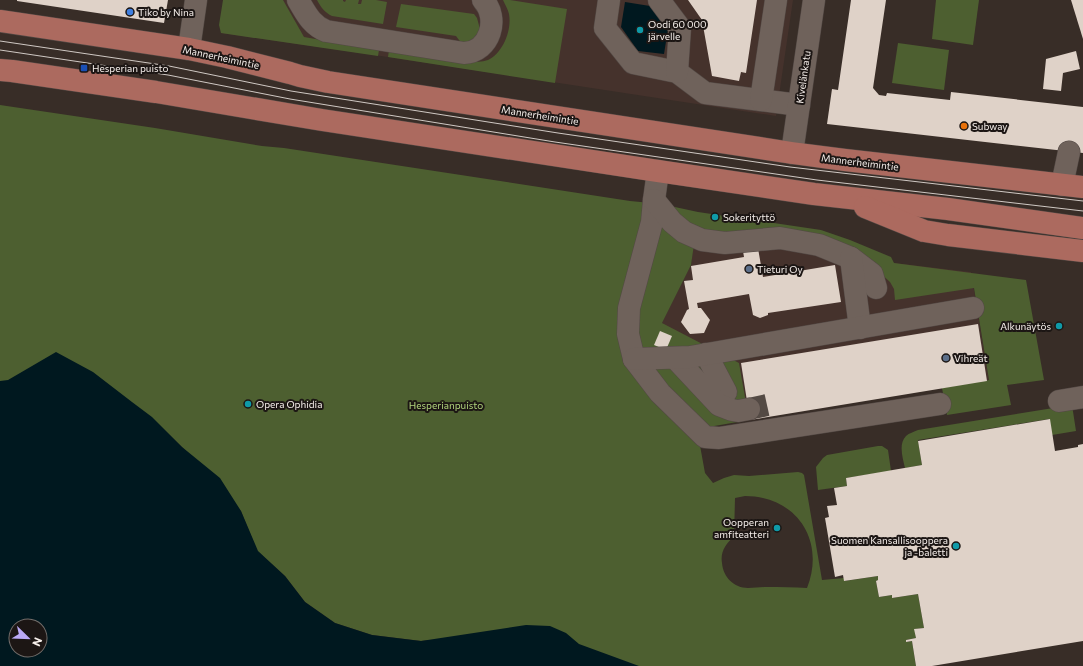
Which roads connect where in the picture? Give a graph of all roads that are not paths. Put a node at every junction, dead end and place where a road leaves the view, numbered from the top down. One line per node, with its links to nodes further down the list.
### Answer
1 (196, 0): 9 (street)
2 (298, 0): 3 (street)
3 (483, 0)
4 (609, 0): 11 (street)
5 (659, 0): 11 (street)
6 (776, 0): 12 (street)
7 (814, 0): 13 (street, Kivelänkatu)
8 (0, 21): 9 (main road, Mannerheimintie)
9 (189, 50): 15 (main road, Mannerheimintie)
10 (0, 70): 16 (main road)
11 (677, 72): 12 (street)
12 (761, 100): 13 (street)
13 (799, 105): 15 (street, Kivelänkatu)
14 (1069, 152): 17 (street)
15 (792, 154): 17 (main road, Mannerheimintie)
16 (658, 171): 18 (main road); 19 (street)
17 (1073, 186)
18 (839, 197): 20 (main road); 21 (main road)
19 (654, 200): 22 (street); 28 (street)
20 (1083, 228)
21 (1083, 252)
22 (851, 258): 23 (street); 25 (street)
23 (876, 288)
24 (973, 308): 25 (street)
25 (860, 328): 26 (street)
26 (706, 354): 27 (street); 29 (street)
27 (675, 358): 28 (street); 33 (street)
28 (634, 359): 32 (street)
29 (726, 392)
30 (1083, 397): 31 (street)
31 (1059, 401)
32 (940, 404)
33 (749, 409)

